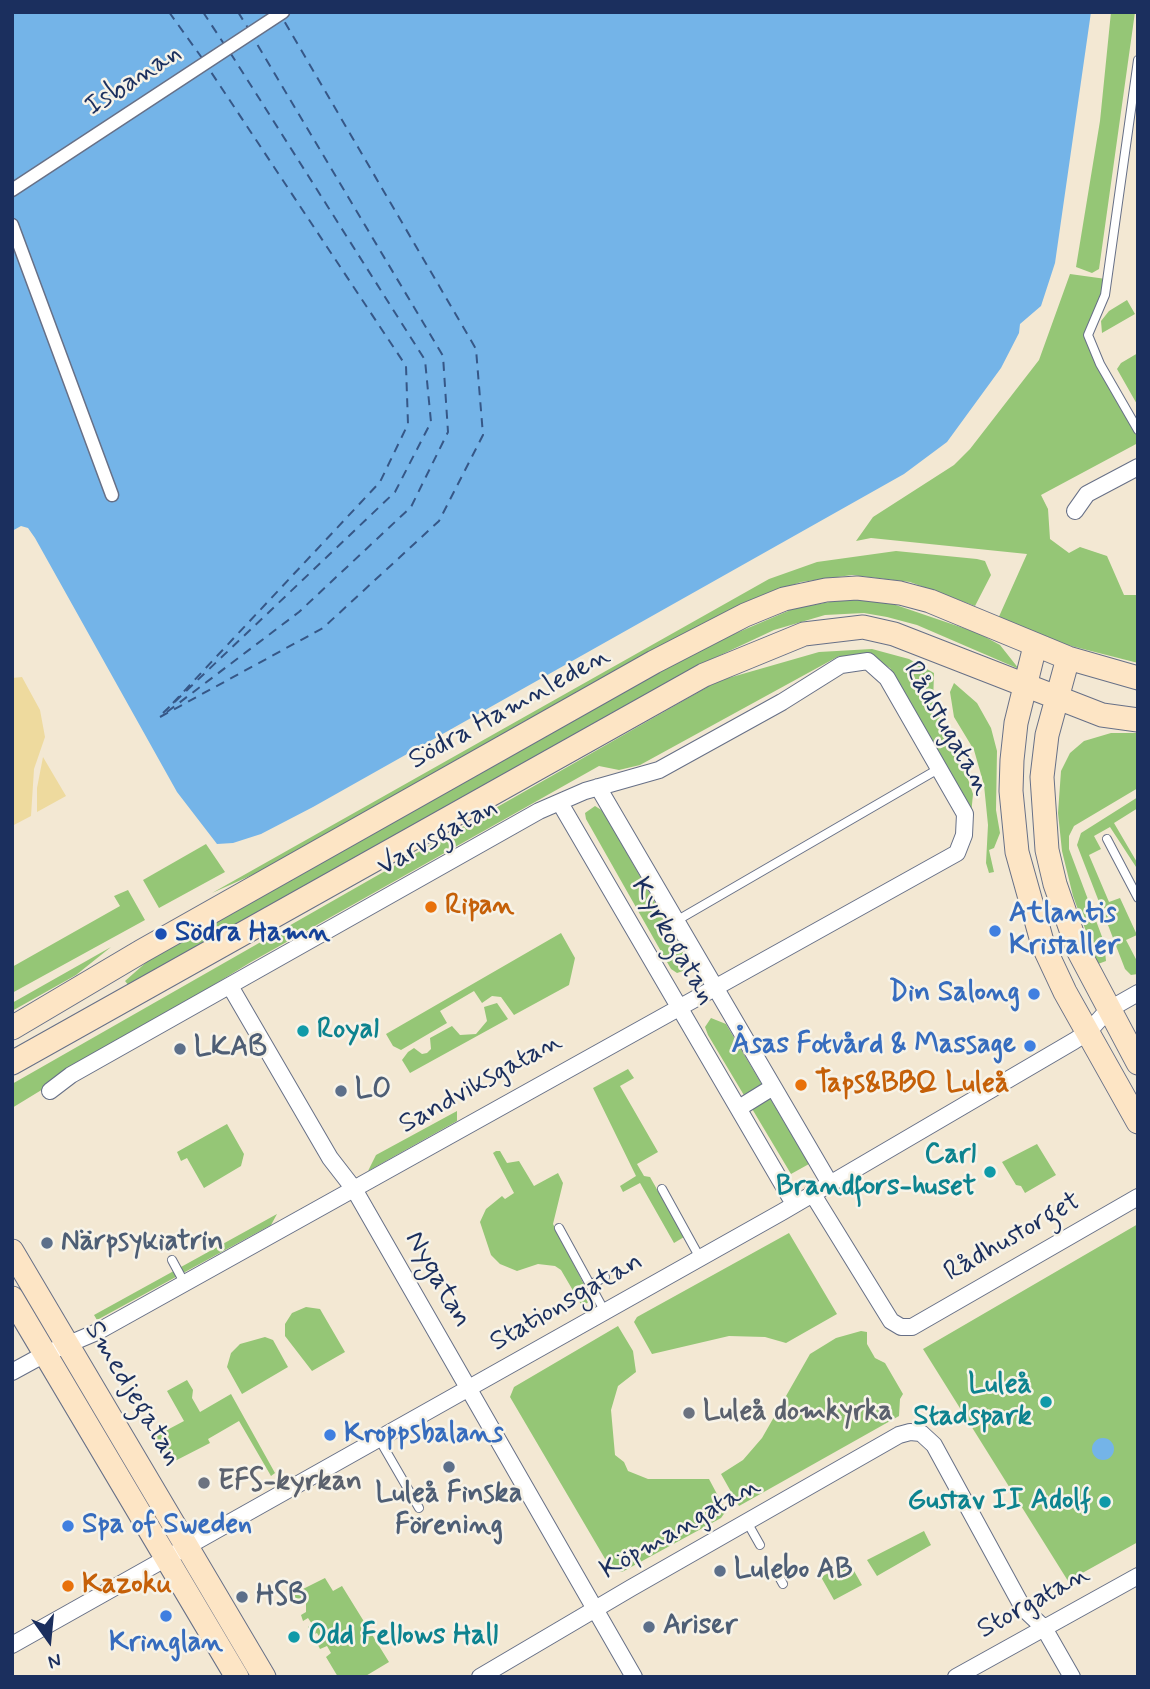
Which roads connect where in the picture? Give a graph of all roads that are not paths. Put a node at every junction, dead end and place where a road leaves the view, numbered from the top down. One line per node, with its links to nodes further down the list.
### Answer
1 (283, 12): 3 (street, Isbanan)
2 (1138, 60): 5 (lane)
3 (12, 190)
4 (12, 225): 7 (street)
5 (1138, 430)
6 (1138, 467): 8 (street)
7 (112, 495)
8 (1075, 511)
9 (1035, 646): 10 (main road, Södra Hamnleden); 13 (main road, Rådstugatan); 28 (main road, Södra Hamnleden)
10 (1068, 659): 12 (main road); 14 (main road)
11 (866, 661): 16 (street, Rådstugatan); 17 (street, Varvsgatan)
12 (1138, 678)
13 (1024, 687): 14 (main road); 29 (main road, Rådstugatan); 30 (main road)
14 (1056, 699): 15 (main road); 27 (main road)
15 (1138, 720)
16 (940, 768): 19 (street, Rådstugatan); 22 (lane)
17 (598, 787): 18 (street, Varvsgatan); 22 (street, Kyrkogatan)
18 (560, 803): 23 (street, Varvsgatan); 26 (street, Kyrkogatan)
19 (964, 832): 24 (street, Sandviksgatan)
20 (1107, 839): 21 (lane)
21 (1137, 895)
22 (676, 921): 24 (street, Kyrkogatan)
23 (230, 986): 33 (street, Varvsgatan); 37 (street, Nygatan)
24 (715, 987): 26 (street, Sandviksgatan); 32 (street, Kyrkogatan)
25 (1138, 993): 27 (street, Stationsgatan)
26 (680, 1006): 34 (street, Kyrkogatan); 37 (street, Sandviksgatan)
27 (1108, 1010): 29 (street, Stationsgatan); 31 (main road)
28 (12, 1028)
29 (1088, 1032): 35 (main road, Rådstugatan); 36 (street, Stationsgatan)
30 (12, 1063)
31 (1138, 1063)
32 (773, 1087): 34 (street); 36 (street, Kyrkogatan)
33 (50, 1091)
34 (739, 1108): 41 (street, Kyrkogatan)
35 (1138, 1122)
36 (829, 1182): 39 (street, Stationsgatan)
37 (354, 1189): 47 (street, Sandviksgatan); 54 (street, Nygatan)
38 (662, 1189): 44 (lane)
39 (812, 1193): 40 (street, Rådhustorget); 41 (street, Stationsgatan)
40 (1138, 1197)
41 (794, 1204): 44 (street, Stationsgatan)
42 (559, 1228): 48 (lane)
43 (12, 1251): 51 (main road, Smedjegatan)
44 (700, 1258): 50 (street, Stationsgatan)
45 (172, 1260): 47 (lane)
46 (605, 1277): 48 (lane)
47 (185, 1284): 51 (street, Sandviksgatan)
48 (590, 1284): 50 (lane)
49 (12, 1298): 52 (main road, Smedjegatan)
50 (605, 1312): 54 (street, Stationsgatan)
51 (68, 1346): 52 (street, Sandviksgatan); 58 (main road, Smedjegatan)
52 (45, 1354): 53 (street, Sandviksgatan); 60 (main road, Smedjegatan)
53 (12, 1372)
54 (469, 1389): 55 (street, Stationsgatan); 64 (street, Nygatan)
55 (379, 1439): 56 (lane); 58 (street, Stationsgatan)
56 (419, 1508)
57 (747, 1522): 59 (lane); 64 (street, Köpmangatan); 65 (street, Köpmangatan)
58 (188, 1545): 60 (street, Stationsgatan); 69 (main road, Smedjegatan)
59 (760, 1545)
60 (166, 1557): 66 (street, Stationsgatan); 68 (main road, Smedjegatan)
61 (778, 1575): 63 (lane)
62 (1138, 1576): 65 (street, Storgatan)
63 (783, 1584)
64 (596, 1608): 67 (street, Köpmangatan); 71 (street, Nygatan)
65 (1044, 1628): 72 (street, Storgatan); 73 (street)
66 (12, 1645)
67 (499, 1672): 70 (street, Köpmangatan)
68 (237, 1677)
69 (264, 1677)
70 (480, 1677)
71 (634, 1677)
72 (956, 1677)
73 (1072, 1677)

